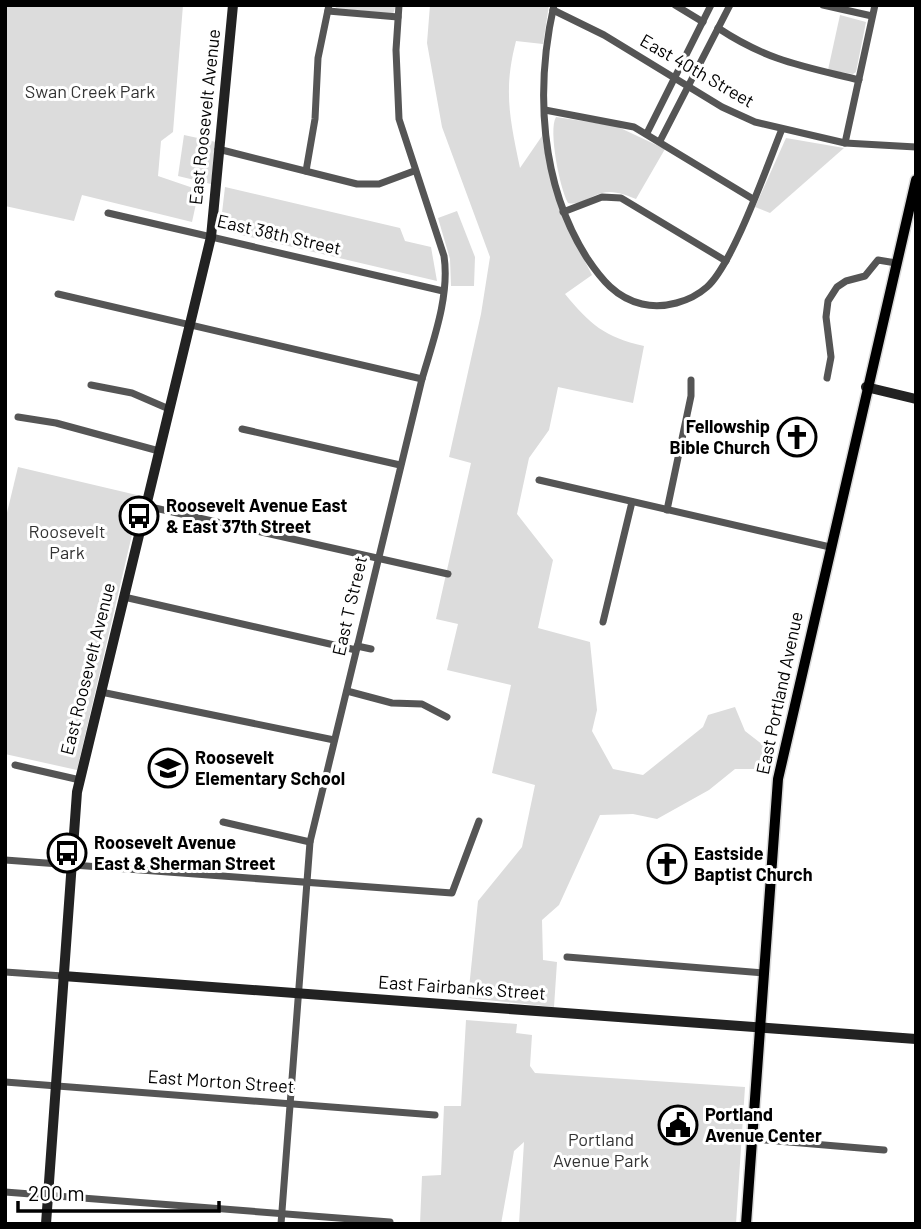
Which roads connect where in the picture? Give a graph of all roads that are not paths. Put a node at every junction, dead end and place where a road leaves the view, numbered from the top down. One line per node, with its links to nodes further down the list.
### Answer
1 (233, 5): 23 (street, East Roosevelt Avenue)
2 (399, 5): 11 (street, East T Street)
3 (675, 5): 12 (street)
4 (711, 5): 12 (street)
5 (730, 5): 13 (street)
6 (823, 5): 10 (street)
7 (875, 5): 10 (street)
8 (554, 7): 14 (street, East 40th Street); 17 (street)
9 (328, 8): 11 (street); 24 (street)
10 (872, 16): 15 (street)
11 (398, 17): 25 (street, East T Street)
12 (703, 22): 14 (street)
13 (718, 28): 15 (street); 16 (street)
14 (675, 77): 16 (street, East 40th Street); 19 (street)
15 (859, 80): 21 (street)
16 (689, 85): 18 (street, East 40th Street); 20 (street)
17 (545, 110): 19 (street); 28 (street)
18 (782, 129): 21 (street, East 40th Street); 27 (street)
19 (647, 133): 20 (street)
20 (660, 141): 27 (street)
21 (845, 143): 22 (street, East 40th Street)
22 (916, 147)
23 (218, 149): 24 (street); 30 (street, East Roosevelt Avenue)
24 (306, 171): 25 (street)
25 (414, 171): 33 (street, East T Street)
26 (916, 180): 32 (main road, East Portland Avenue)
27 (753, 199): 31 (street)
28 (563, 212): 31 (street); 31 (street)
29 (108, 213): 30 (street, East 38th Street)
30 (211, 237): 33 (street, East 38th Street); 35 (street, East Roosevelt Avenue)
31 (726, 261)
32 (896, 262): 36 (street); 40 (main road, East Portland Avenue)
33 (443, 292): 37 (street, East T Street)
34 (58, 294): 35 (street)
35 (190, 325): 37 (street); 42 (street, East Roosevelt Avenue)
36 (827, 378)
37 (422, 379): 46 (street, East T Street)
38 (691, 380): 50 (street)
39 (90, 385): 42 (street)
40 (866, 387): 41 (street); 51 (main road, East Portland Avenue)
41 (916, 399)
42 (169, 409): 45 (street, East Roosevelt Avenue)
43 (18, 417): 45 (street)
44 (242, 429): 46 (street)
45 (159, 451): 49 (street, East Roosevelt Avenue)
46 (400, 465): 52 (street, East T Street)
47 (539, 480): 48 (street)
48 (632, 502): 50 (street); 55 (street)
49 (146, 506): 52 (street); 54 (street, East Roosevelt Avenue)
50 (667, 510): 51 (street)
51 (831, 547): 72 (main road, East Portland Avenue)
52 (378, 560): 53 (street); 56 (street, East T Street)
53 (448, 574)
54 (124, 597): 56 (street); 59 (street, East Roosevelt Avenue)
55 (603, 622)
56 (357, 648): 57 (street); 58 (street, East T Street)
57 (371, 649)
58 (347, 691): 60 (street); 61 (street, East T Street)
59 (101, 692): 61 (street); 63 (street, East Roosevelt Avenue)
60 (447, 717)
61 (334, 740): 66 (street, East T Street)
62 (15, 765): 63 (street)
63 (80, 780): 68 (street, East Roosevelt Avenue)
64 (479, 821): 69 (street)
65 (223, 822): 66 (street)
66 (310, 842): 69 (street, East T Street)
67 (5, 860): 68 (street)
68 (72, 865): 69 (street); 73 (street, East Roosevelt Avenue)
69 (307, 883): 74 (street, East T Street)
70 (567, 957): 72 (street)
71 (5, 972): 73 (street, East Fairbanks Street)
72 (766, 973): 75 (main road, East Portland Avenue)
73 (63, 976): 74 (street, East Fairbanks Street); 78 (street, East Roosevelt Avenue)
74 (299, 993): 75 (street, East Fairbanks Street); 79 (street, East T Street)
75 (762, 1027): 76 (street, East Fairbanks Street); 81 (main road, East Portland Avenue)
76 (916, 1039)
77 (5, 1082): 78 (street, East Morton Street)
78 (55, 1085): 79 (street, East Morton Street); 84 (street, East Roosevelt Avenue)
79 (289, 1103): 80 (street, East Morton Street); 85 (street, East T Street)
80 (435, 1115)
81 (753, 1139): 82 (street); 89 (main road, East Portland Avenue)
82 (884, 1150)
83 (5, 1192): 84 (street)
84 (49, 1195): 85 (street); 87 (street, East Roosevelt Avenue)
85 (281, 1213): 86 (street); 88 (street, East T Street)
86 (390, 1222)
87 (46, 1224)
88 (281, 1224)
89 (746, 1224)

